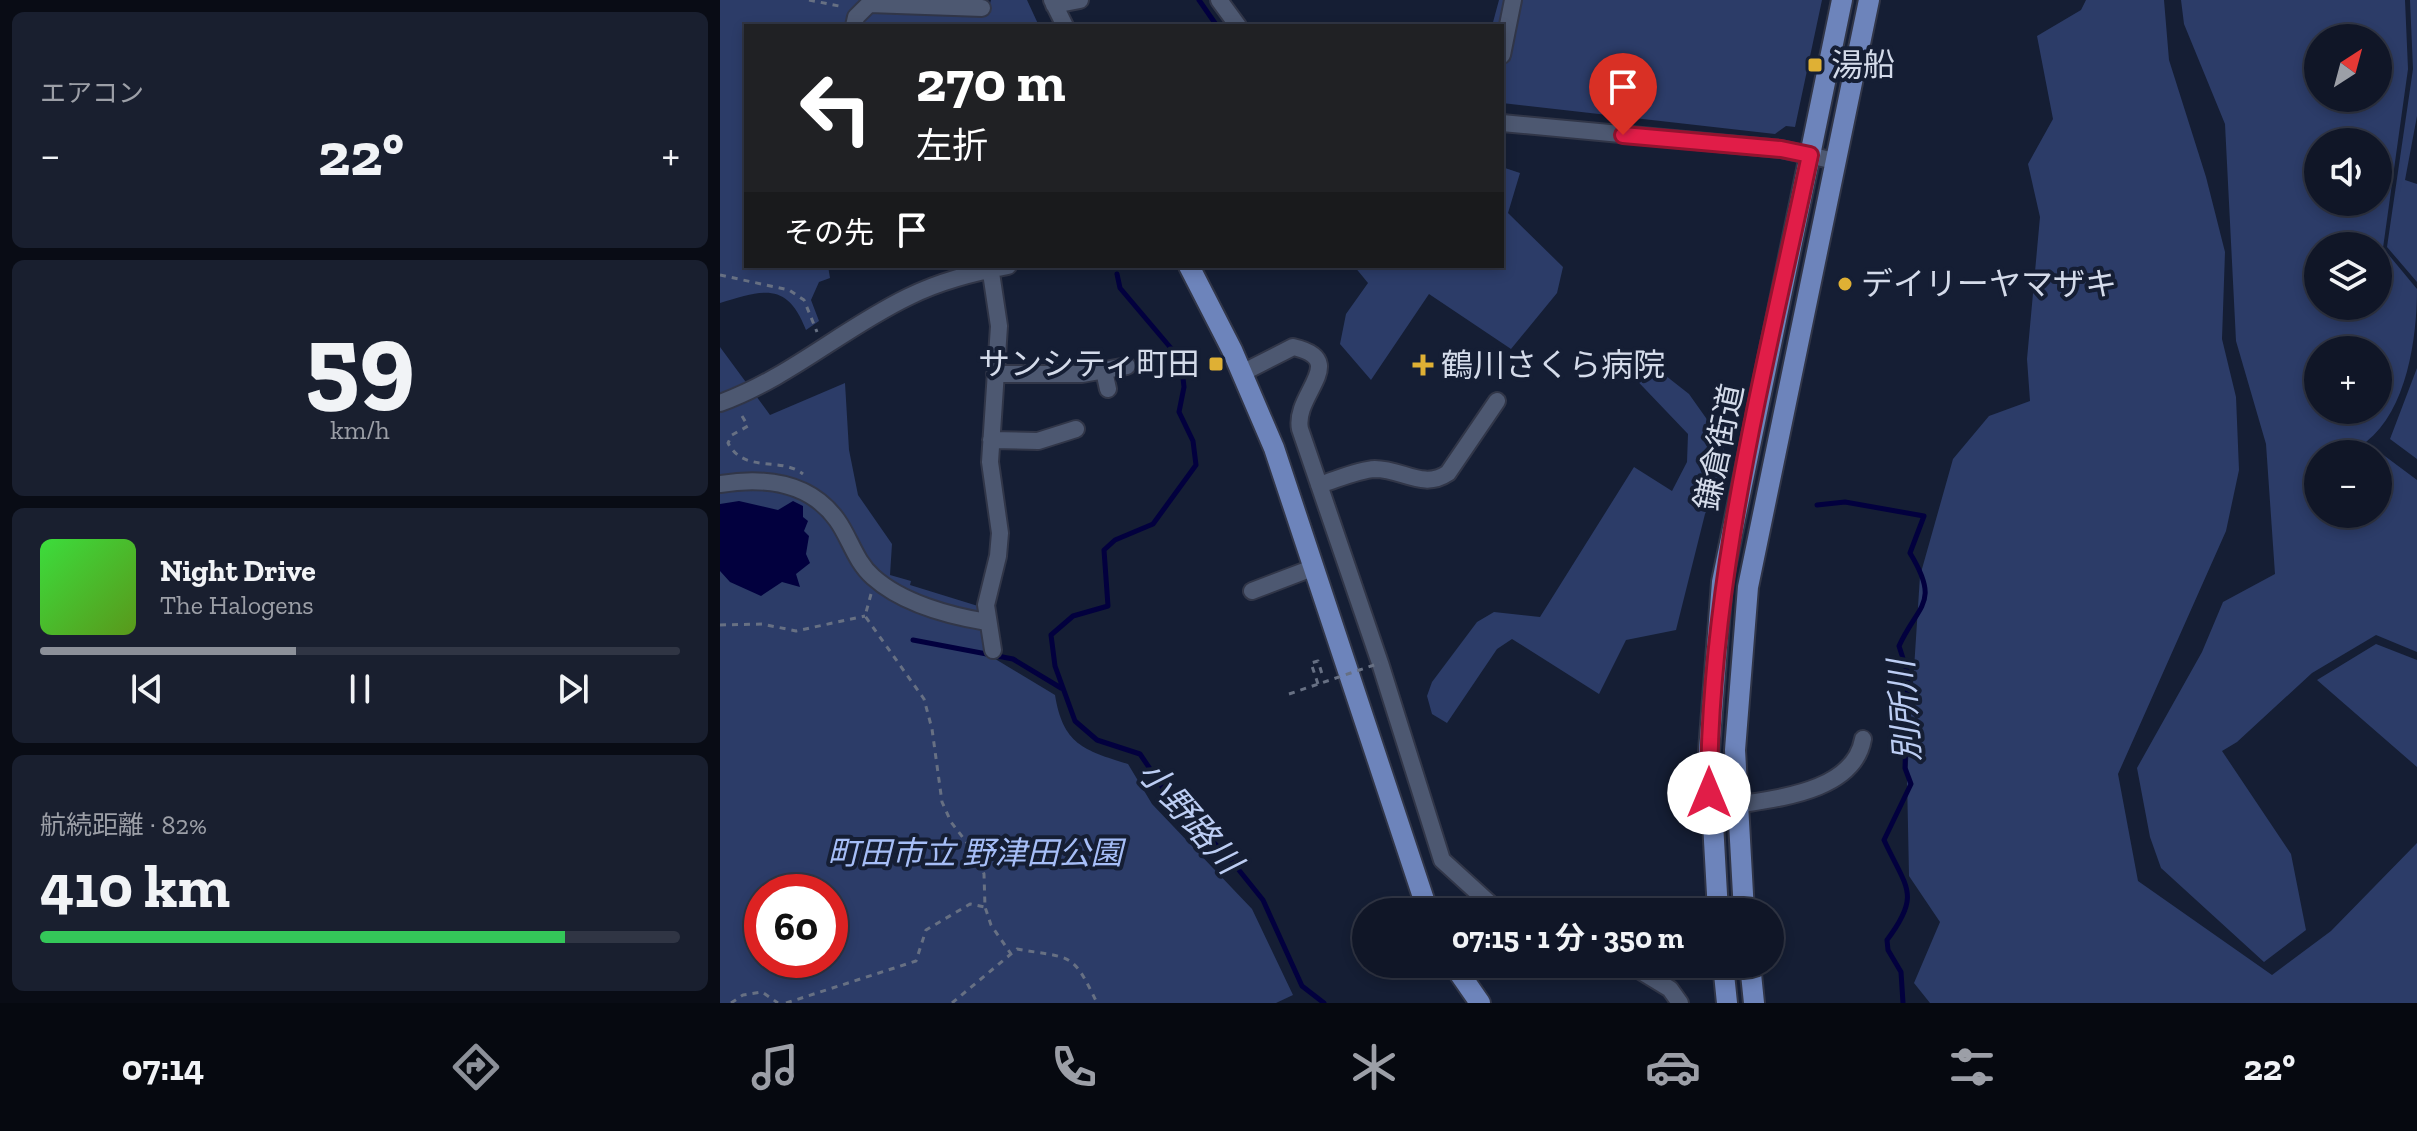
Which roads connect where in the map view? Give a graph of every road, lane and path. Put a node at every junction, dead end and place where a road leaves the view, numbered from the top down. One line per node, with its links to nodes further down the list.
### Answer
1 (809, 0): 9 (path)
2 (1080, 0): 7 (street)
3 (1219, 0): 12 (street)
4 (1513, 0): 13 (street)
5 (1842, 0): 15 (main road, 鎌倉街道)
6 (1869, 0): 16 (main road, 鎌倉街道)
7 (1053, 2): 11 (street)
8 (983, 4): 9 (street); 10 (street)
9 (857, 19)
10 (982, 24)
11 (1064, 24)
12 (1237, 24)
13 (1504, 45)
14 (1504, 123): 15 (street)
15 (1810, 155): 16 (street); 50 (main road, 鎌倉街道)
16 (1835, 161): 47 (main road, 鎌倉街道)
17 (992, 268): 28 (street)
18 (996, 268): 25 (street)
19 (1190, 268): 24 (main road)
20 (720, 275): 21 (path)
21 (817, 332)
22 (1127, 366): 23 (street)
23 (1104, 371): 25 (street); 26 (street)
24 (1242, 373): 34 (street); 35 (main road)
25 (995, 374): 31 (street)
26 (1108, 389)
27 (1497, 401): 34 (street)
28 (720, 403)
29 (742, 416): 32 (path)
30 (1076, 429): 31 (street)
31 (991, 440): 39 (street)
32 (788, 467)
33 (720, 484): 36 (street)
34 (1319, 485): 42 (street)
35 (1315, 567): 37 (street); 48 (main road)
36 (875, 579): 38 (path); 39 (street)
37 (1252, 591)
38 (865, 616): 40 (path); 52 (path)
39 (987, 622): 41 (street)
40 (720, 623)
41 (993, 650)
42 (1380, 663): 44 (path, bridge); 49 (street)
43 (1322, 674): 44 (path)
44 (1318, 684): 45 (path, bridge)
45 (1289, 694)
46 (1863, 739): 47 (street)
47 (1736, 805): 51 (main road, 鎌倉街道)
48 (1423, 898)
49 (1484, 898)
50 (1717, 898)
51 (1743, 898)
52 (985, 907): 53 (path); 60 (path)
53 (1011, 954): 61 (path); 62 (path)
54 (1463, 978): 63 (main road)
55 (1652, 978): 64 (street)
56 (1724, 978): 65 (main road)
57 (1751, 978): 66 (main road)
58 (731, 1003): 59 (path)
59 (778, 1003)
60 (786, 1003)
61 (952, 1003)
62 (1097, 1003)
63 (1480, 1003)
64 (1680, 1003)
65 (1727, 1003)
66 (1754, 1003)

